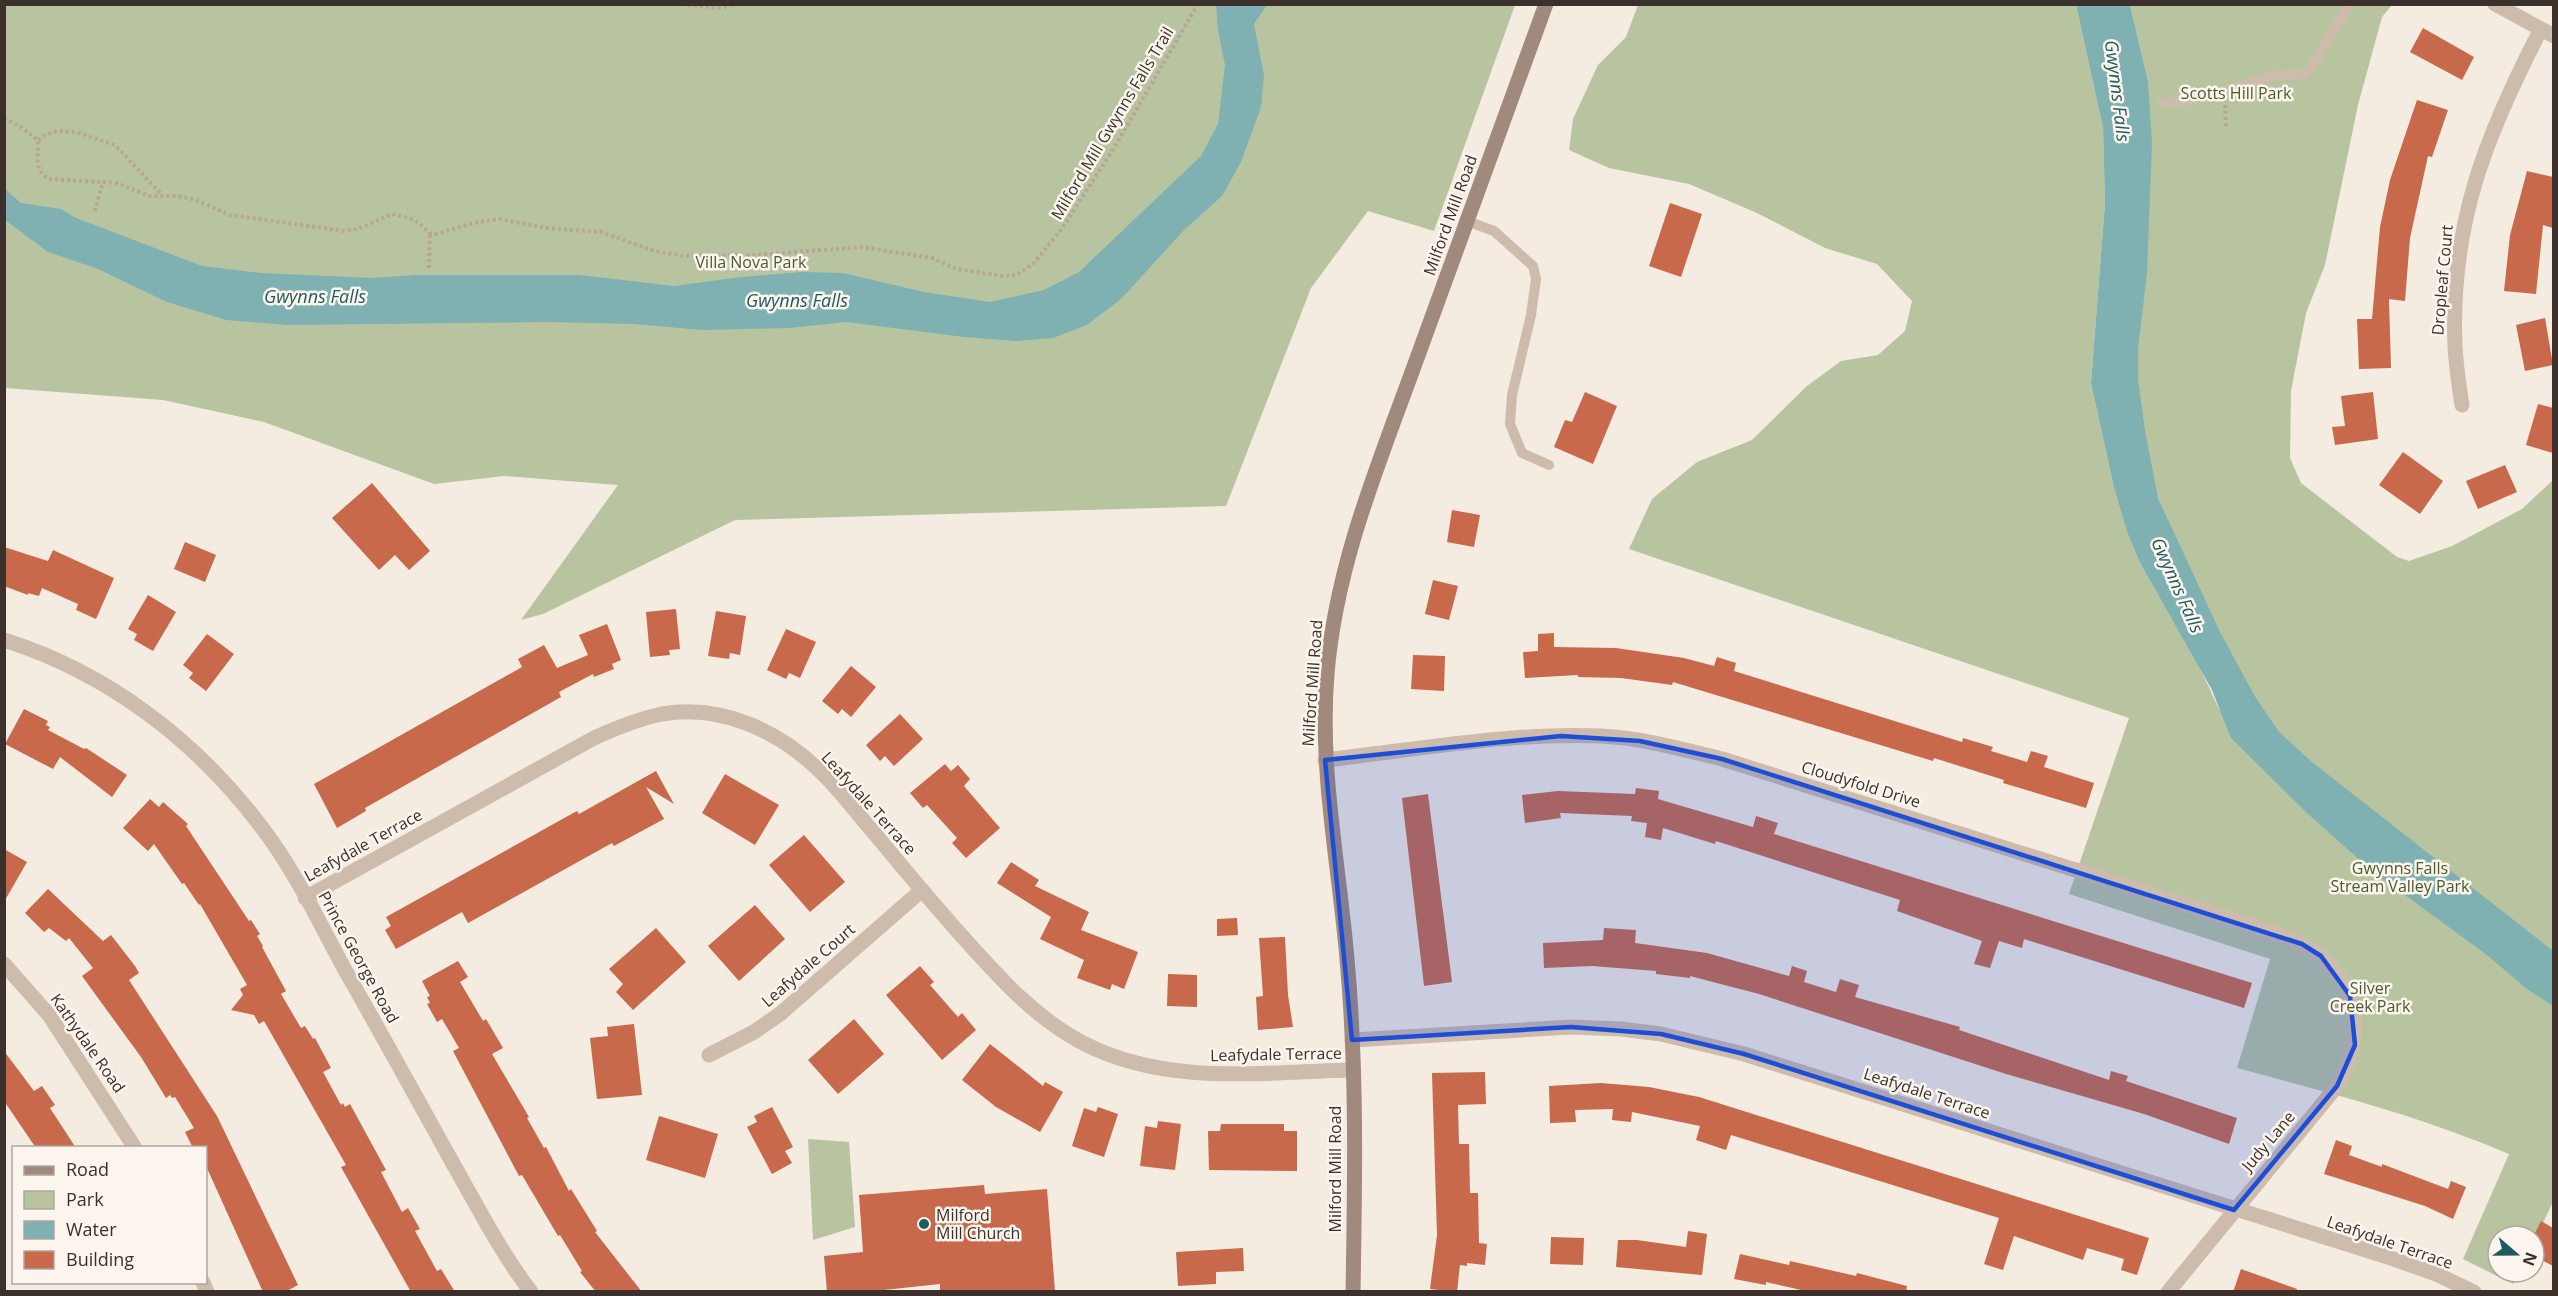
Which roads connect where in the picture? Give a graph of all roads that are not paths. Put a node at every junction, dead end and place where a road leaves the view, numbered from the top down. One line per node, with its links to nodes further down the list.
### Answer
1 (1546, 4): 6 (main road, Milford Mill Road)
2 (2350, 4): 5 (lane)
3 (2495, 4): 4 (street)
4 (2547, 33): 7 (street, Dropleaf Court)
5 (2162, 104)
6 (1467, 221): 8 (lane); 10 (main road, Milford Mill Road)
7 (2462, 405)
8 (1549, 465)
9 (4, 640): 12 (street, Prince George Road)
10 (1325, 759): 14 (street, Cloudyfold Drive); 15 (main road, Milford Mill Road)
11 (922, 890): 12 (street, Leafydale Terrace); 16 (street, Leafydale Court); 17 (street, Leafydale Terrace)
12 (305, 898): 20 (street, Prince George Road)
13 (4, 964): 18 (street, Kathydale Road)
14 (2350, 996): 19 (street, Judy Lane)
15 (1352, 1040): 17 (main road, Milford Mill Road); 19 (street, Leafydale Terrace)
16 (709, 1055)
17 (1352, 1070): 21 (main road, Milford Mill Road)
18 (134, 1146)
19 (2234, 1210): 22 (street, Judy Lane); 23 (street, Leafydale Terrace)
20 (531, 1292)
21 (1353, 1292)
22 (2168, 1292)
23 (2474, 1292)

